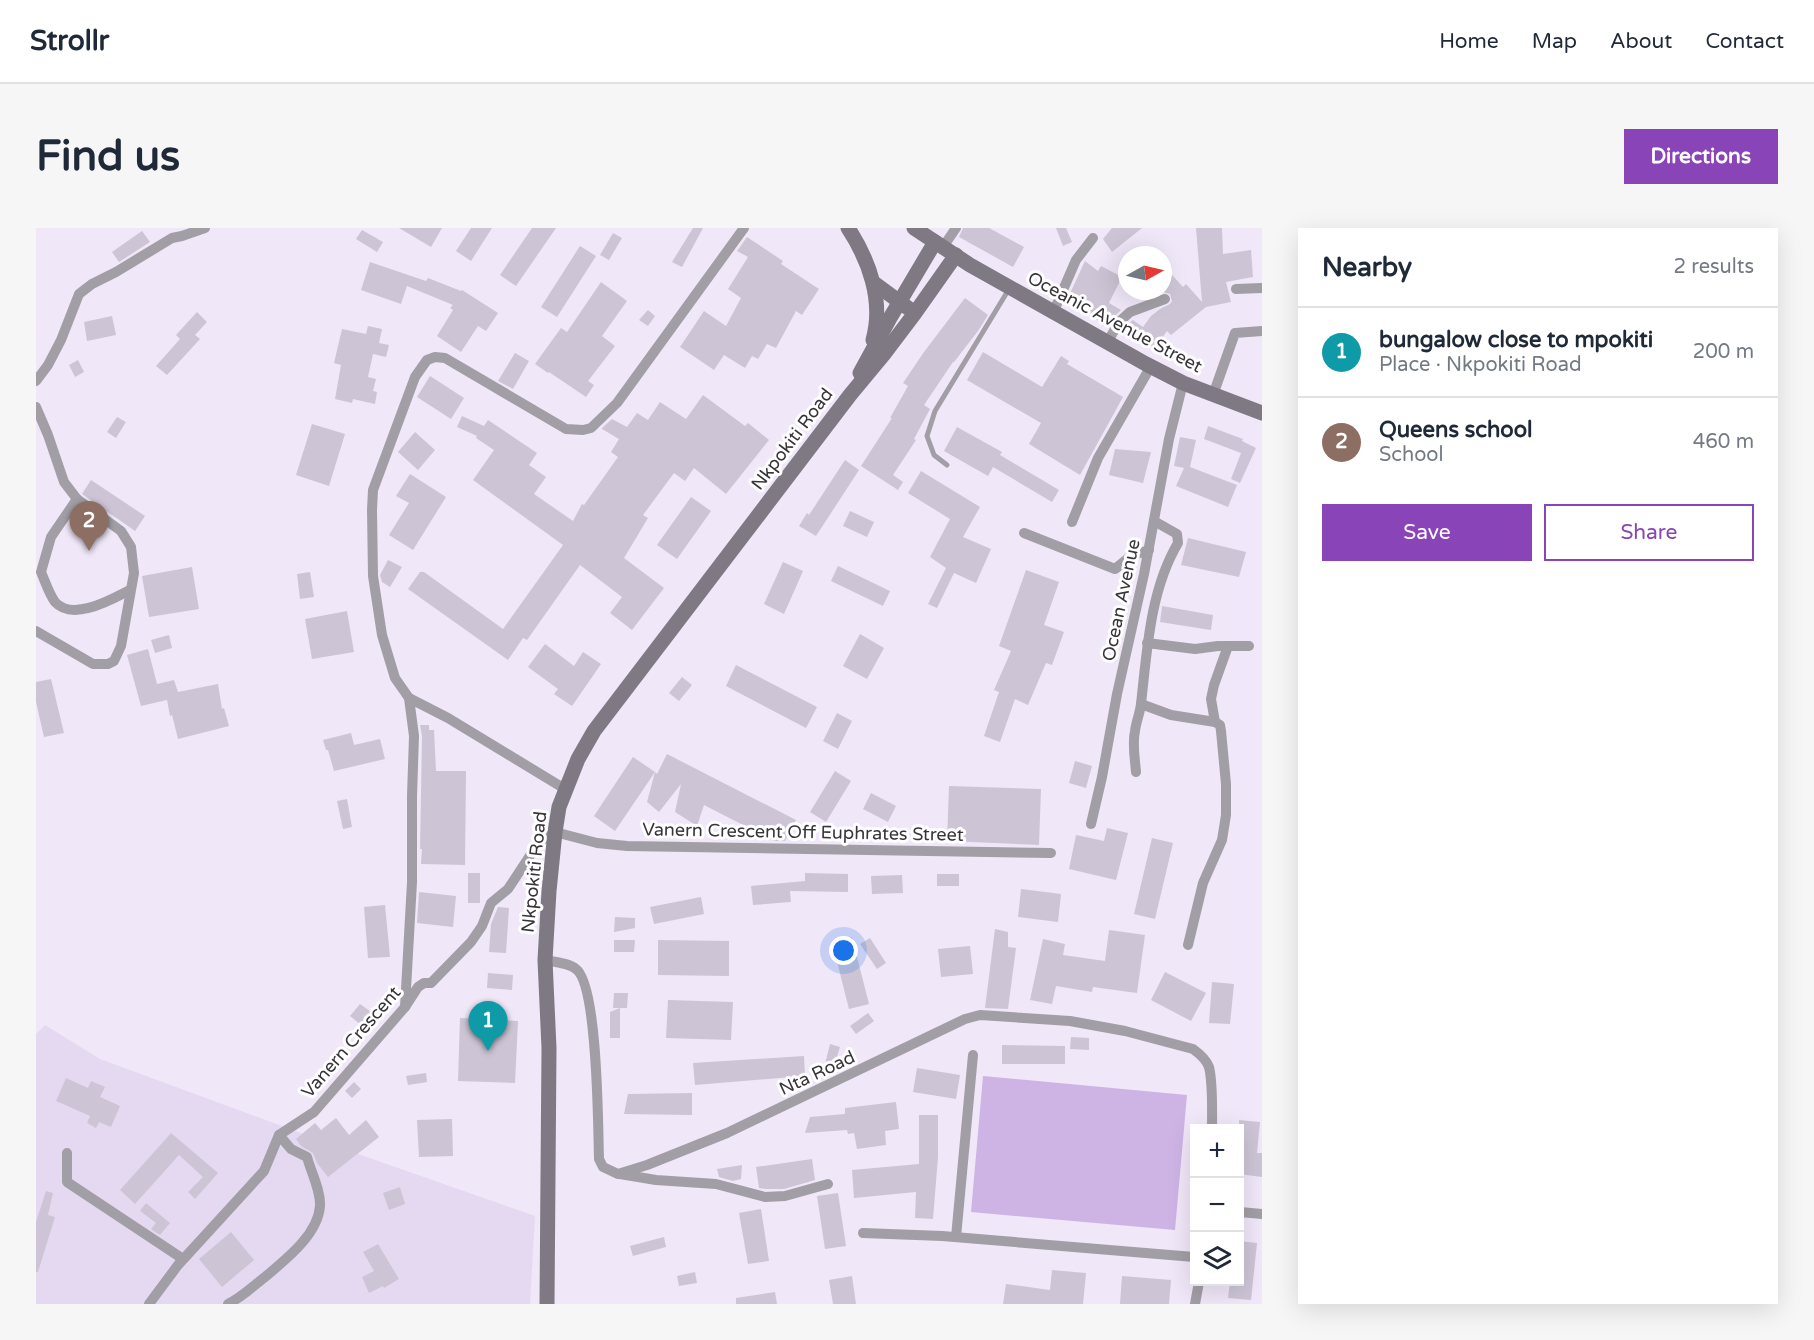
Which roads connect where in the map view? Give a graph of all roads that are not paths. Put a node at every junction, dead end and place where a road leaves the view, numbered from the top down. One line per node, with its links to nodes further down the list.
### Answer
1 (205, 228): 20 (street)
2 (744, 228): 37 (street)
3 (848, 228): 8 (main road)
4 (914, 228): 7 (main road, Oceanic Avenue Street)
5 (956, 228): 7 (street)
6 (1093, 238): 15 (street)
7 (945, 248): 9 (main road, Oceanic Avenue Street); 13 (main road); 14 (main road)
8 (874, 283): 13 (main road); 18 (main road)
9 (1010, 287): 15 (main road, Oceanic Avenue Street); 26 (lane)
10 (1262, 288): 11 (street)
11 (1236, 289)
12 (1160, 300): 17 (street)
13 (900, 302): 14 (main road); 18 (main road)
14 (915, 313): 22 (main road)
15 (1053, 313): 17 (main road, Oceanic Avenue Street)
16 (1262, 331): 23 (street)
17 (1107, 343): 19 (main road, Oceanic Avenue Street)
18 (869, 354): 22 (main road)
19 (1151, 366): 21 (main road, Oceanic Avenue Street); 29 (street)
20 (36, 381)
21 (1183, 383): 23 (main road, Oceanic Avenue Street); 28 (street, Ocean Avenue)
22 (850, 394): 41 (main road, Nkpokiti Road)
23 (1213, 395): 25 (main road, Oceanic Avenue Street)
24 (36, 407): 27 (street)
25 (1262, 413)
26 (947, 465)
27 (77, 499): 32 (street); 32 (street)
28 (1154, 521): 31 (street, Ocean Avenue); 34 (street)
29 (1072, 522)
30 (1024, 533): 31 (street)
31 (1149, 550): 42 (street, Ocean Avenue)
32 (130, 590): 33 (street)
33 (36, 631)
34 (1148, 644): 35 (street); 38 (street)
35 (1228, 646): 36 (street); 39 (street)
36 (1249, 646)
37 (409, 698): 41 (street); 47 (street)
38 (1141, 704): 39 (street); 40 (street)
39 (1215, 722): 45 (street)
40 (1136, 772)
41 (565, 789): 43 (main road, Nkpokiti Road)
42 (1091, 824)
43 (555, 832): 44 (street, Vanern Crescent Off Euphrates Street); 46 (main road, Nkpokiti Road); 47 (street, Vanern Crescent)
44 (1051, 853)
45 (1188, 945)
46 (545, 960): 52 (street); 64 (main road, Nkpokiti Road)
47 (405, 1007): 50 (street, Vanern Crescent)
48 (972, 1055): 57 (street)
49 (1212, 1124): 52 (street, Nta Road)
50 (279, 1135): 59 (street); 61 (street)
51 (67, 1152): 59 (street)
52 (618, 1173): 53 (street)
53 (828, 1184)
54 (1244, 1212): 55 (street)
55 (1262, 1214)
56 (863, 1233): 57 (street)
57 (956, 1237): 58 (street)
58 (1190, 1257)
59 (183, 1258): 62 (street)
60 (1198, 1286): 65 (street)
61 (243, 1301): 63 (street)
62 (149, 1304)
63 (228, 1304)
64 (547, 1304)
65 (1195, 1304)

